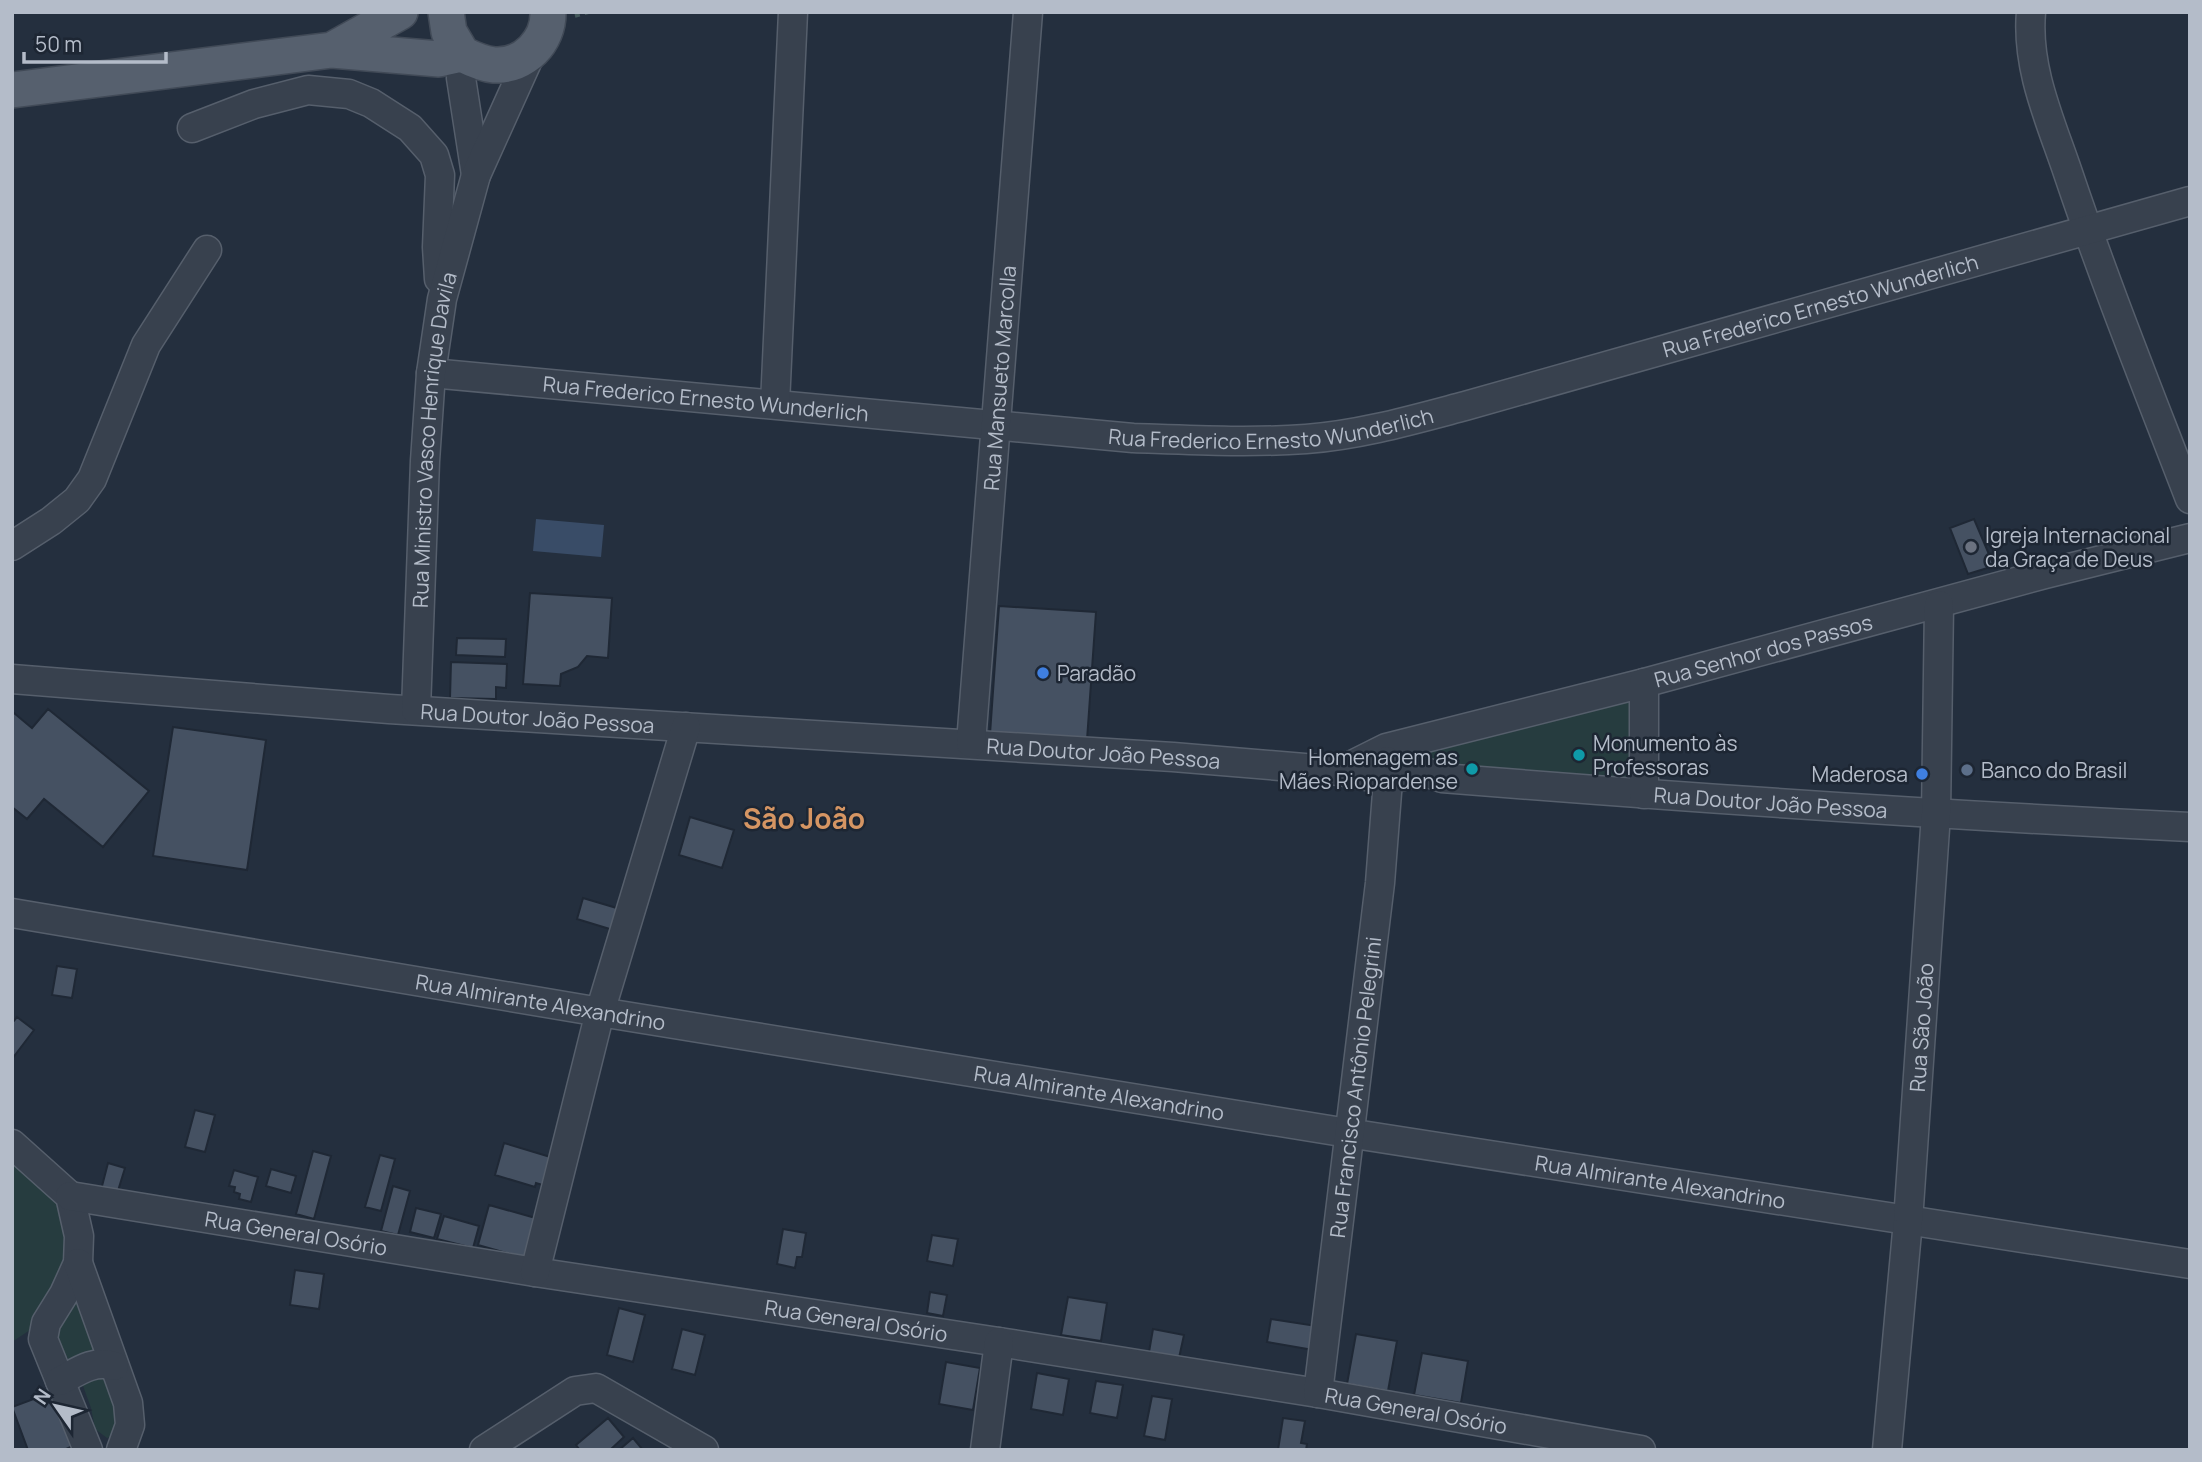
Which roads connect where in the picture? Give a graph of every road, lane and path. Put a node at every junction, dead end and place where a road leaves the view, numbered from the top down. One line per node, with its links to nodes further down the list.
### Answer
1 (400, 12): 9 (main road)
2 (446, 12): 11 (main road)
3 (548, 12): 10 (main road)
4 (676, 12): 5 (path)
5 (727, 12)
6 (793, 12): 20 (street)
7 (1028, 12): 21 (street, Rua Mansueto Marcolla)
8 (2031, 12): 16 (street)
9 (332, 50): 11 (main road); 12 (main road)
10 (533, 51): 11 (main road); 14 (street, Rua Ministro Vasco Henrique Davila)
11 (465, 55): 14 (street, Rua Ministro Vasco Henrique Davila)
12 (12, 90)
13 (192, 128): 18 (street)
14 (476, 175): 18 (street, Rua Ministro Vasco Henrique Davila)
15 (2190, 201): 16 (street, Rua Frederico Ernesto Wunderlich)
16 (2097, 226): 21 (street, Rua Frederico Ernesto Wunderlich); 22 (street)
17 (207, 250): 24 (street)
18 (442, 299): 19 (street, Rua Ministro Vasco Henrique Davila)
19 (431, 373): 20 (street, Rua Frederico Ernesto Wunderlich); 28 (street, Rua Ministro Vasco Henrique Davila)
20 (775, 404): 21 (street, Rua Frederico Ernesto Wunderlich)
21 (994, 427): 31 (street, Rua Mansueto Marcolla)
22 (2190, 499)
23 (2190, 538): 25 (street, Rua Senhor dos Passos)
24 (12, 546)
25 (1940, 605): 27 (street, Rua Senhor dos Passos); 37 (street, Rua São João)
26 (12, 678): 28 (street, Rua Doutor João Pessoa)
27 (1644, 683): 30 (street, Rua Senhor dos Passos); 36 (street)
28 (416, 710): 29 (street, Rua Doutor João Pessoa)
29 (686, 727): 31 (street, Rua Doutor João Pessoa); 40 (street)
30 (1416, 741): 32 (street, Rua Senhor dos Passos); 34 (street)
31 (971, 743): 33 (street, Rua Doutor João Pessoa)
32 (1386, 748): 33 (street, Rua Senhor dos Passos); 35 (street, Rua Francisco Antônio Pelegrini)
33 (1340, 771): 35 (street, Rua Doutor João Pessoa)
34 (1423, 771): 35 (street, Rua Doutor João Pessoa); 36 (street, Rua Doutor João Pessoa)
35 (1388, 780): 41 (street, Rua Francisco Antônio Pelegrini)
36 (1644, 794): 37 (street, Rua Doutor João Pessoa)
37 (1936, 814): 38 (street, Rua Doutor João Pessoa); 44 (street, Rua São João)
38 (2190, 827)
39 (12, 912): 40 (street, Rua Almirante Alexandrino)
40 (600, 1012): 41 (street, Rua Almirante Alexandrino); 47 (street)
41 (1349, 1133): 44 (street, Rua Almirante Alexandrino); 51 (street, Rua Francisco Antônio Pelegrini)
42 (12, 1144): 43 (street)
43 (70, 1196): 45 (street); 47 (street, Rua General Osório)
44 (1908, 1221): 46 (street, Rua Almirante Alexandrino); 58 (street, Rua São João)
45 (78, 1263): 49 (street); 50 (street)
46 (2190, 1264)
47 (535, 1272): 48 (street, Rua General Osório)
48 (999, 1342): 51 (street, Rua General Osório); 56 (street)
49 (114, 1366): 50 (street); 53 (street)
50 (60, 1381): 52 (street)
51 (1318, 1393): 57 (street, Rua General Osório)
52 (89, 1450)
53 (121, 1450)
54 (484, 1450): 55 (street)
55 (704, 1450)
56 (985, 1450)
57 (1641, 1450)
58 (1887, 1450)

